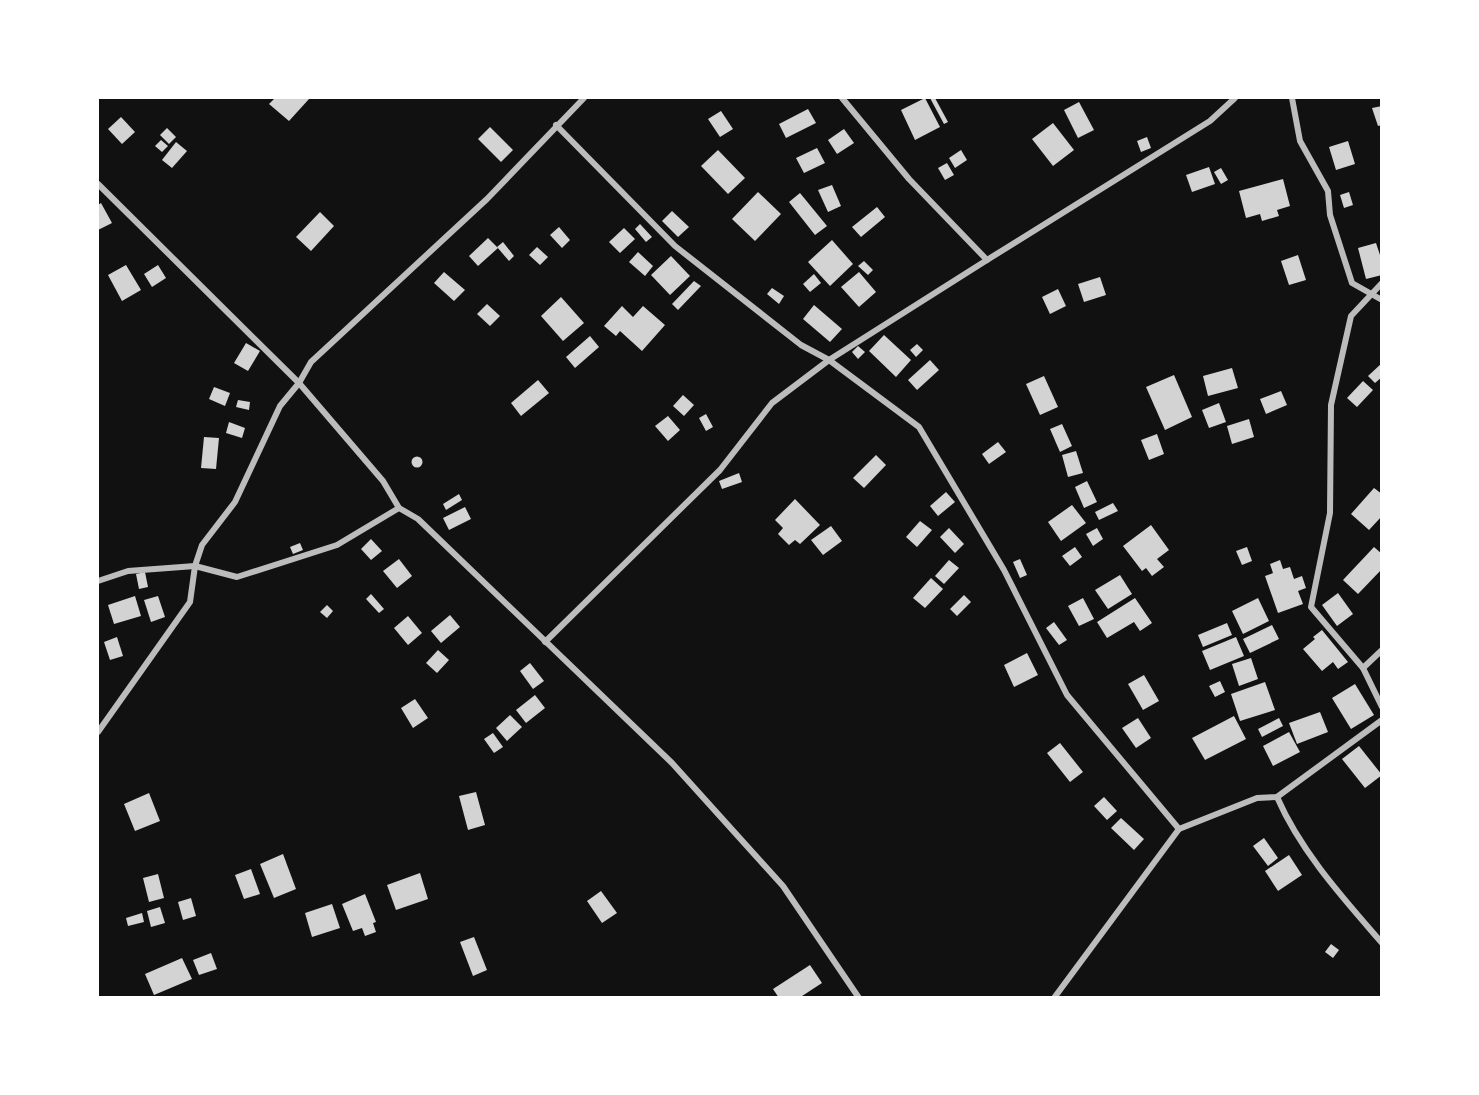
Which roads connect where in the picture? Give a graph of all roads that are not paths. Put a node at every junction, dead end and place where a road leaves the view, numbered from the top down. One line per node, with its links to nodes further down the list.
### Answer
1 (584, 98): 5 (street)
2 (842, 98): 7 (street)
3 (1235, 98): 7 (street)
4 (1292, 98): 9 (street)
5 (556, 125): 11 (street); 12 (street)
6 (98, 184): 12 (street)
7 (987, 260): 11 (street)
8 (1382, 283): 9 (street)
9 (1371, 294): 10 (street); 18 (street)
10 (1382, 300)
11 (829, 360): 16 (street); 23 (street)
12 (299, 383): 13 (street); 14 (street)
13 (399, 508): 14 (street); 16 (street)
14 (195, 566): 15 (street); 21 (street)
15 (98, 581)
16 (545, 642): 25 (street)
17 (1382, 650): 18 (street)
18 (1362, 668): 19 (street)
19 (1382, 707)
20 (1382, 720): 22 (street)
21 (98, 732)
22 (1277, 797): 23 (street); 24 (street)
23 (1179, 829): 26 (street)
24 (1382, 943)
25 (860, 998)
26 (1054, 998)

